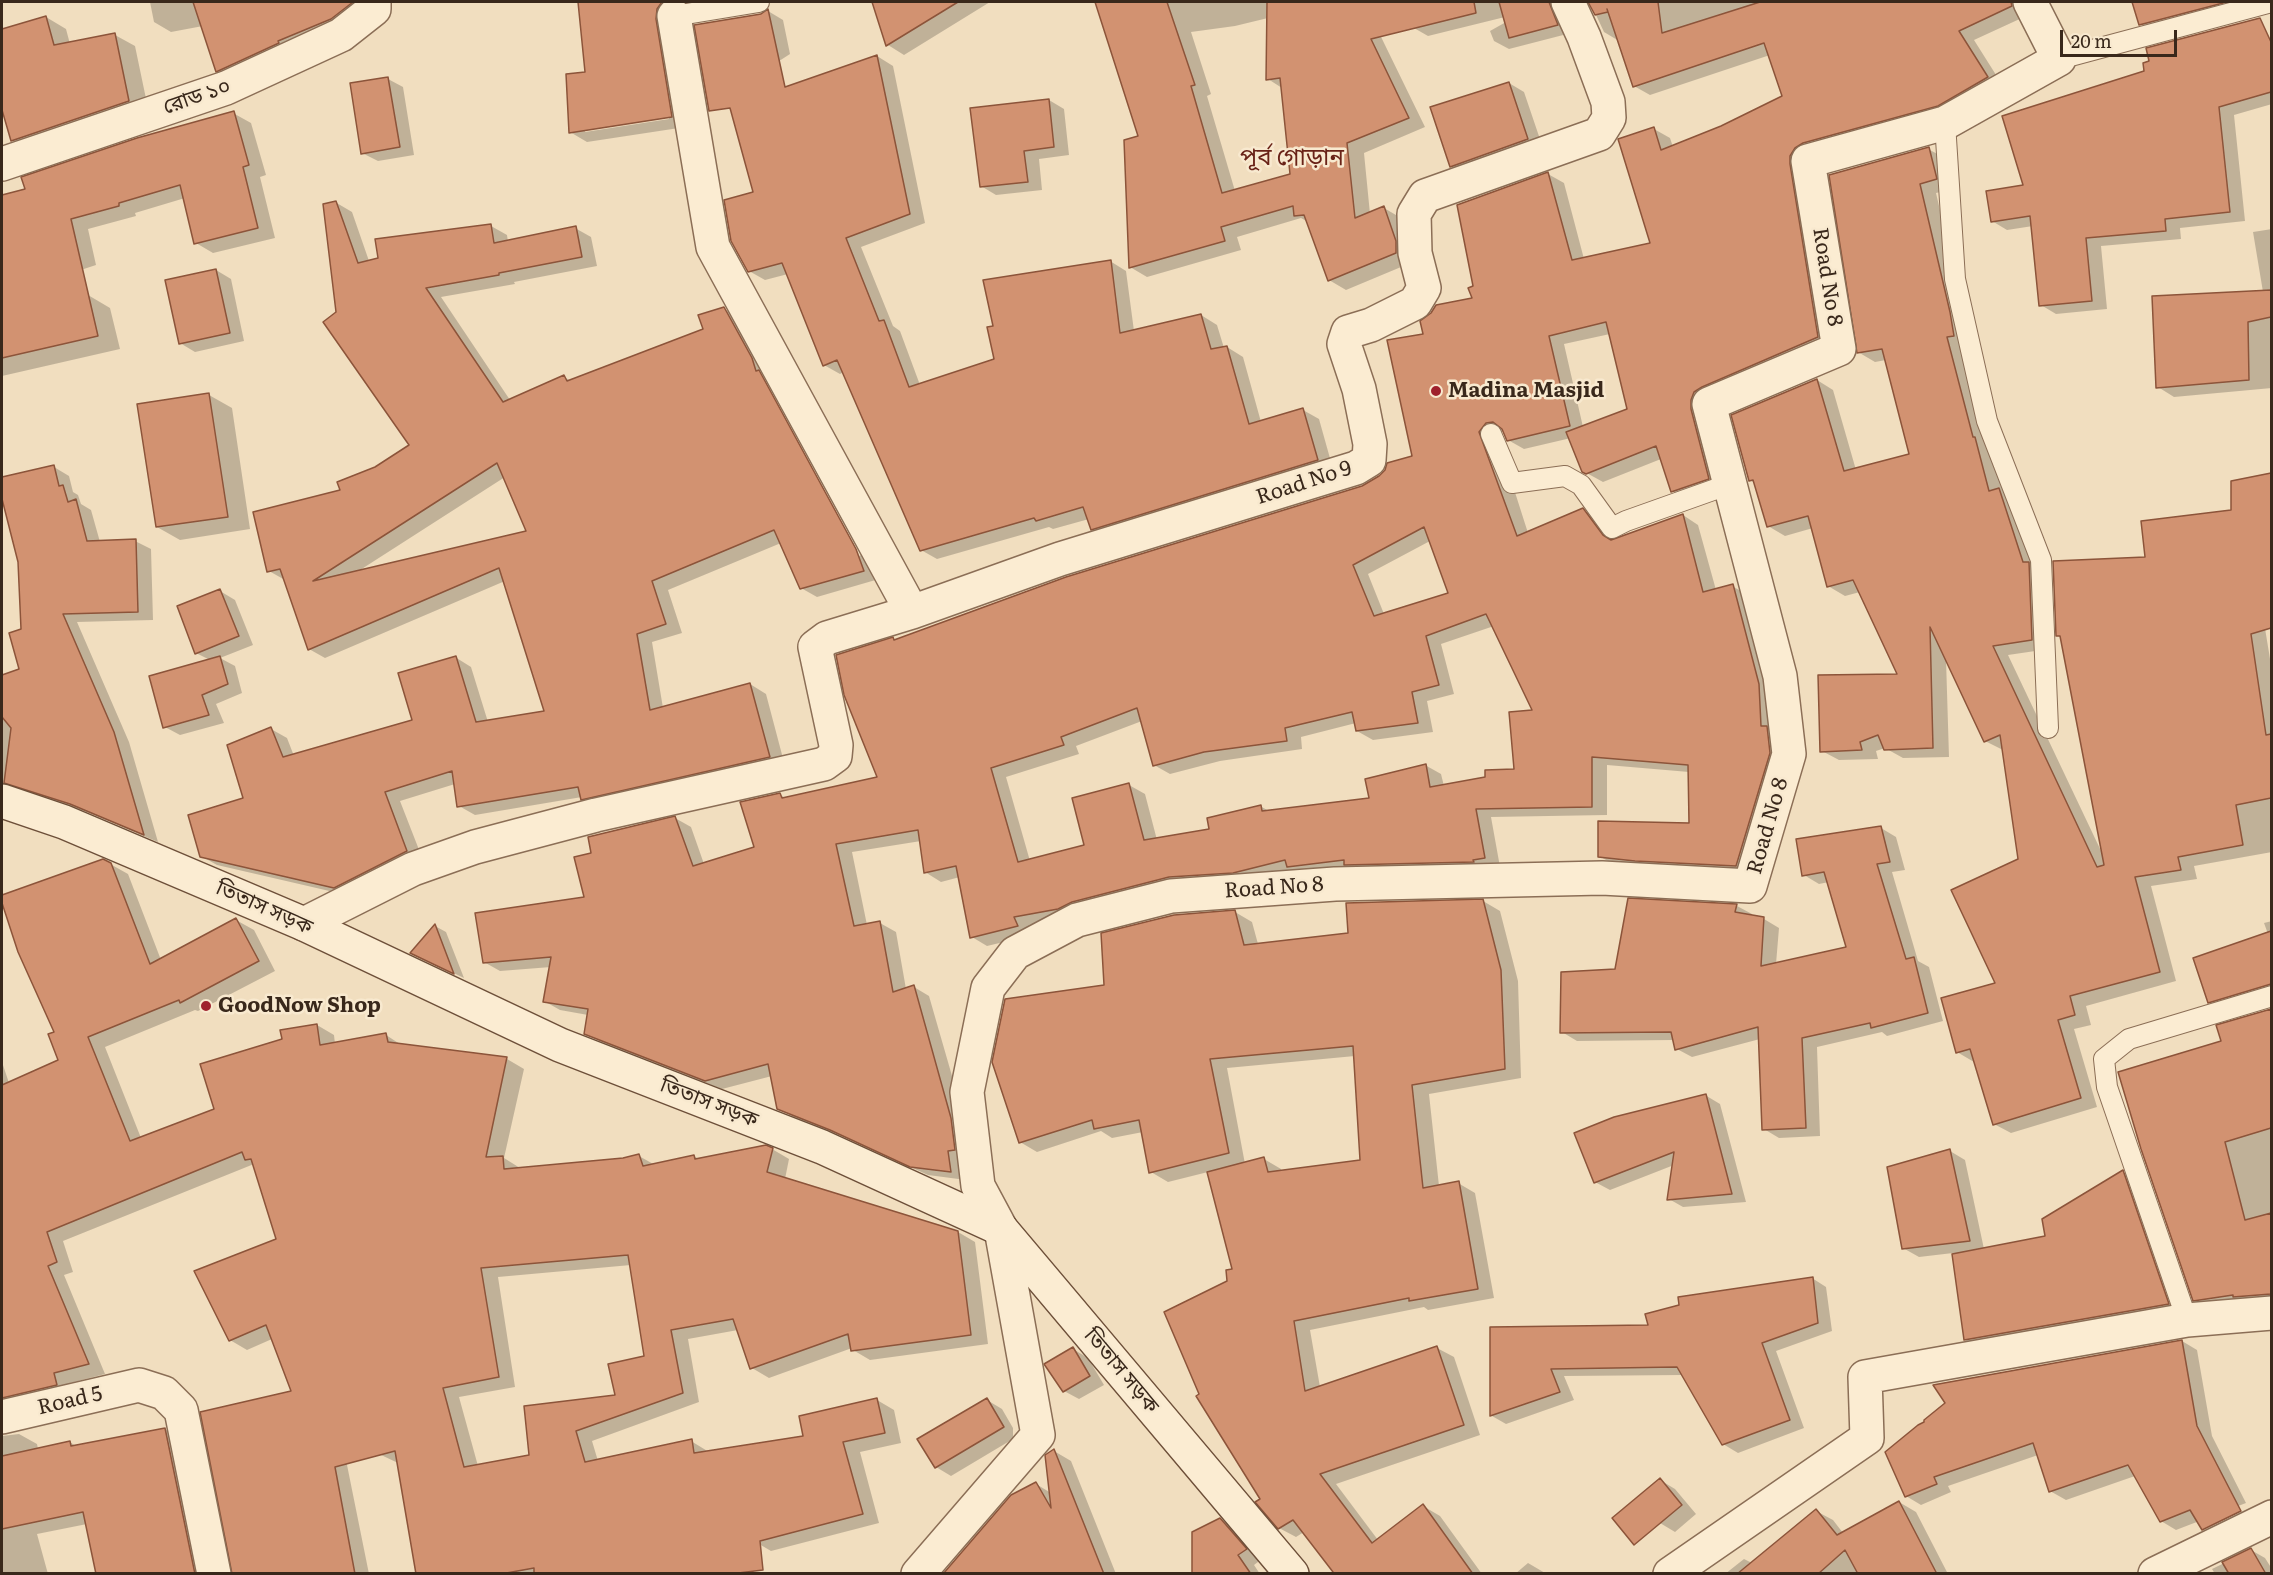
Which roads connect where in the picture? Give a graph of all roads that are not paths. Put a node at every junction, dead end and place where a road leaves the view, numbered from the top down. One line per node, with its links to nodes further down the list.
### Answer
1 (374, 2): 9 (street, রোড ১০)
2 (759, 2): 6 (lane)
3 (1568, 2): 12 (street, Road No 9)
4 (2030, 2): 7 (street)
5 (2271, 2): 7 (lane)
6 (673, 9): 12 (street)
7 (2060, 59): 8 (street, Road No 8)
8 (1945, 123): 11 (street, Road No 8); 13 (lane)
9 (2, 164)
10 (1491, 434): 11 (lane)
11 (1730, 484): 17 (street, Road No 8)
12 (912, 612): 15 (street, Road No 9)
13 (2048, 728)
14 (2, 801): 15 (street, তিতাস সড়ক)
15 (304, 924): 17 (street, তিতাস সড়ক)
16 (2271, 996): 19 (lane)
17 (1001, 1228): 23 (street); 24 (street, তিতাস সড়ক)
18 (2271, 1313): 19 (street)
19 (2187, 1320): 25 (street)
20 (2, 1417): 22 (street, Road 5)
21 (2271, 1517): 26 (street)
22 (214, 1574)
23 (918, 1574)
24 (1292, 1574)
25 (1670, 1574)
26 (2155, 1574)

